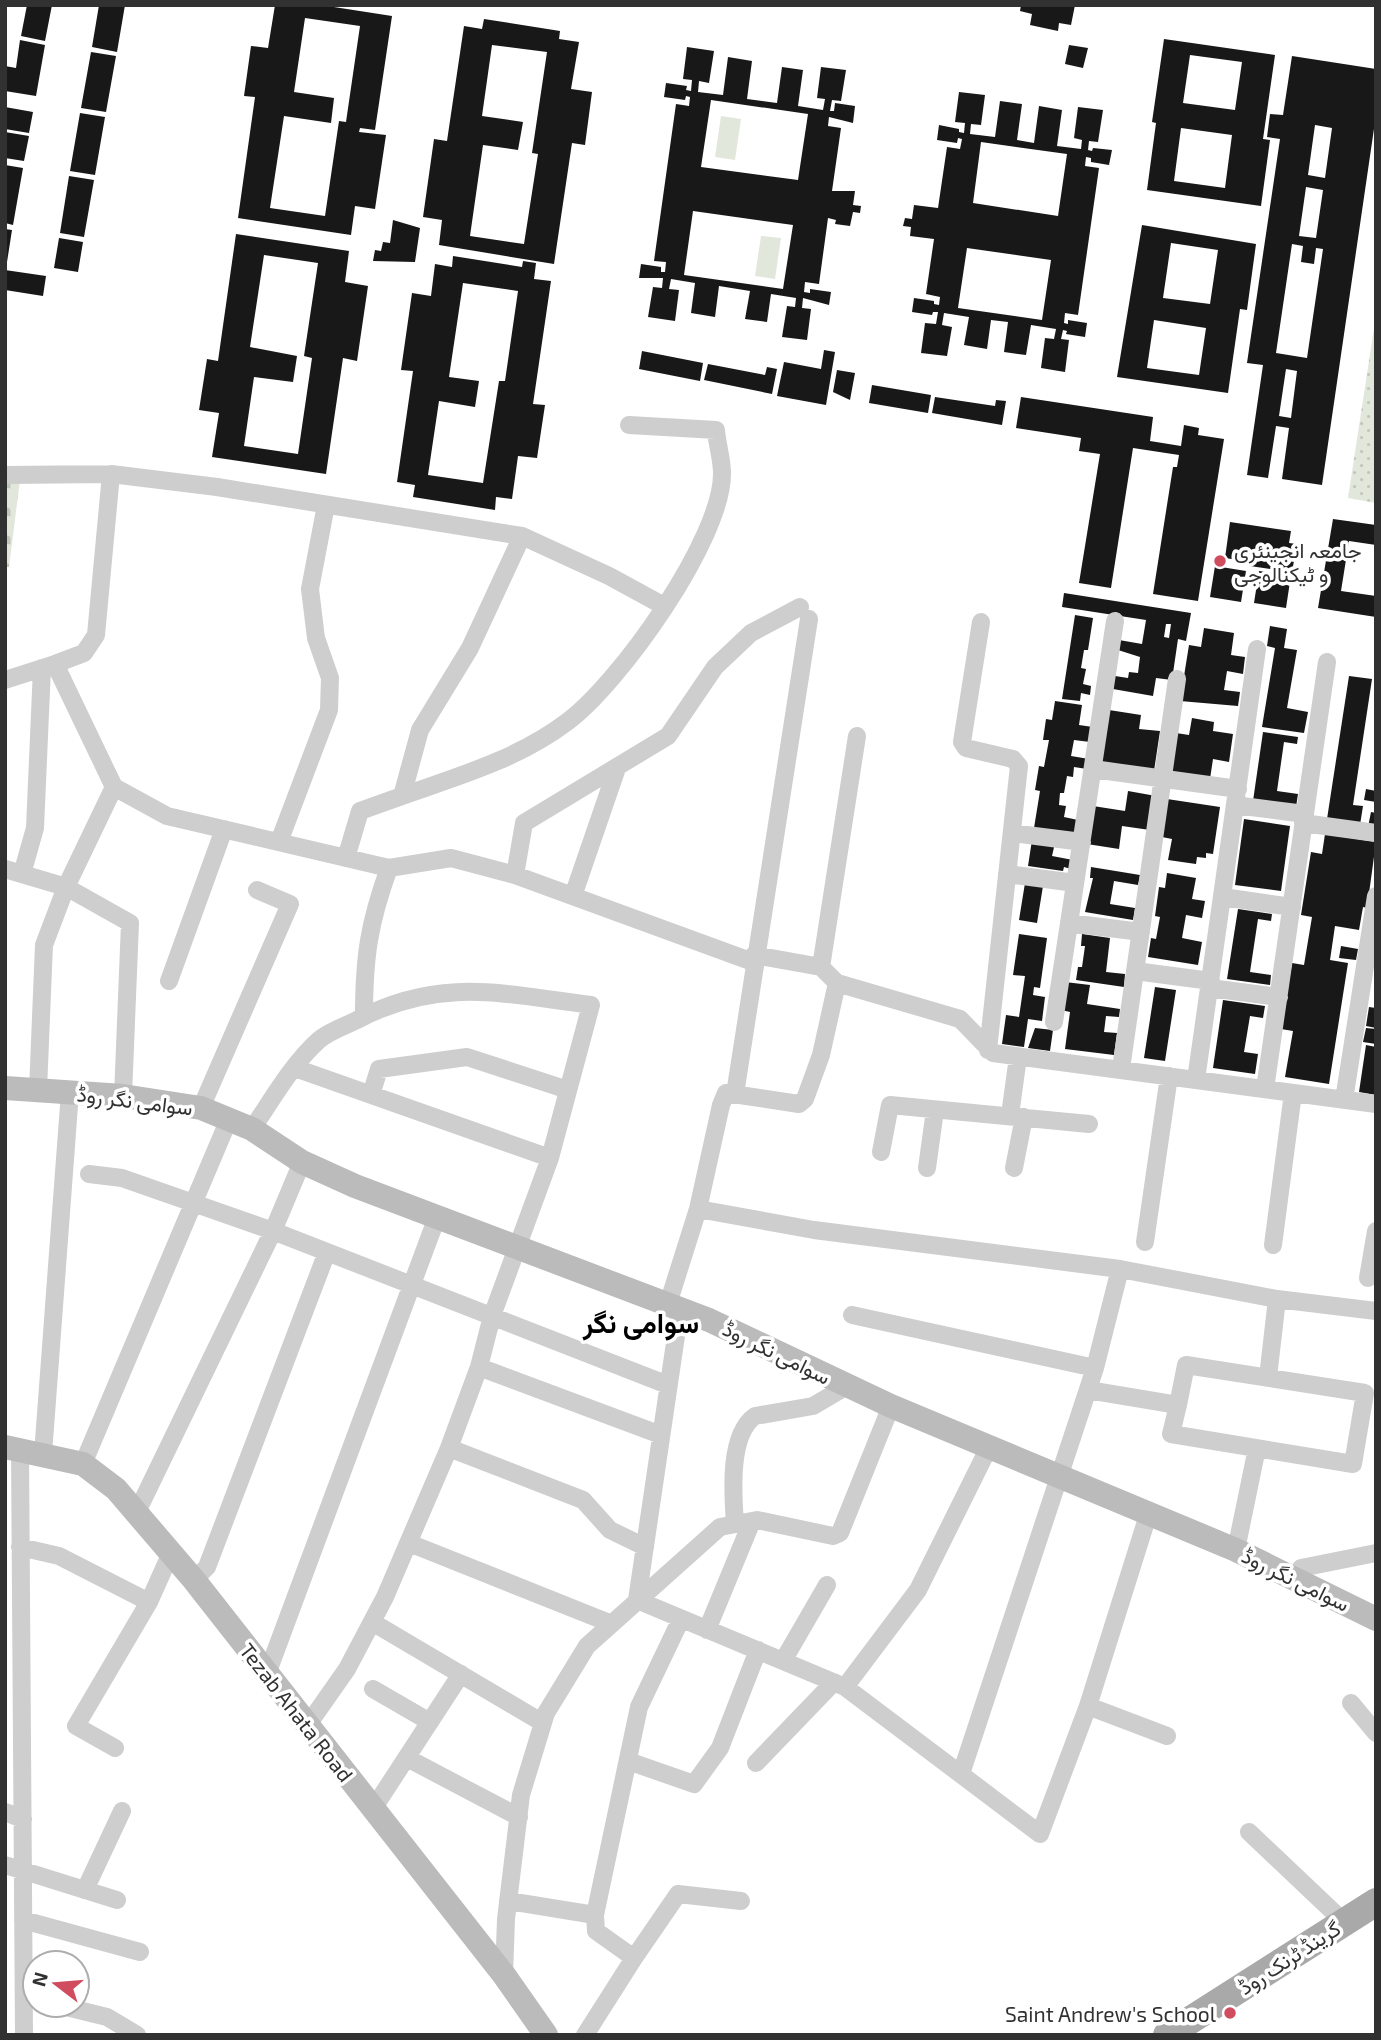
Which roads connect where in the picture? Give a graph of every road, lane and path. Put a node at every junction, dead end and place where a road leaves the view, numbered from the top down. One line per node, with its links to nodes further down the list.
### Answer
1 (629, 425): 6 (street)
2 (111, 474): 3 (street); 4 (street); 11 (street)
3 (5, 475)
4 (326, 505): 5 (street); 25 (street)
5 (522, 536): 6 (street); 19 (street)
6 (664, 606): 19 (street)
7 (1115, 621): 16 (street)
8 (981, 622): 24 (street)
9 (1257, 649): 20 (street)
10 (1327, 662): 21 (street)
11 (49, 666): 13 (street); 18 (street); 29 (street)
12 (1177, 679): 17 (street)
13 (5, 680)
14 (858, 736): 42 (street)
15 (617, 768): 31 (street); 36 (street); 41 (street)
16 (1093, 769): 17 (street); 26 (street)
17 (1162, 779): 20 (street); 40 (street)
18 (114, 787): 22 (street); 33 (street)
19 (402, 796): 27 (street)
20 (1236, 797): 21 (street); 37 (street)
21 (1304, 819): 23 (street); 38 (street)
22 (224, 829): 25 (street); 44 (street)
23 (1376, 833)
24 (1012, 834): 26 (street); 30 (street)
25 (279, 842): 27 (street)
26 (1082, 842): 32 (street)
27 (346, 858): 28 (street)
28 (389, 868): 31 (street); 48 (street)
29 (14, 871): 33 (street)
30 (1007, 874): 32 (street); 50 (street)
31 (515, 875): 36 (street)
32 (1075, 883): 39 (street)
33 (66, 887): 58 (street); 64 (street)
34 (257, 890): 67 (street)
35 (1376, 895): 65 (street)
36 (573, 897): 41 (street)
37 (1223, 897): 38 (street); 46 (street)
38 (1292, 907): 47 (street)
39 (1069, 923): 40 (street); 49 (street)
40 (1141, 932): 43 (street)
41 (754, 959): 42 (street); 62 (street)
42 (821, 967): 45 (street)
43 (1135, 971): 46 (street); 53 (street)
44 (169, 981)
45 (837, 983): 50 (street); 62 (street)
46 (1210, 985): 47 (street); 55 (street)
47 (1279, 997): 57 (street)
48 (364, 1016): 52 (street); 59 (street)
49 (1054, 1021)
50 (988, 1050): 51 (street)
51 (1018, 1057): 53 (street); 69 (street)
52 (295, 1068): 63 (street); 72 (street)
53 (1121, 1069): 54 (street)
54 (1169, 1076): 55 (street); 84 (street)
55 (1196, 1080): 57 (street)
56 (5, 1088): 58 (street, سوامی نگر روڈ)
57 (1265, 1089): 61 (street)
58 (38, 1090): 60 (street, سوامی نگر روڈ)
59 (568, 1090): 63 (street); 74 (street)
60 (70, 1092): 64 (street, سوامی نگر روڈ); 109 (street)
61 (1293, 1093): 65 (street); 86 (street)
62 (735, 1094): 80 (street)
63 (371, 1095): 74 (street)
64 (123, 1096): 67 (street, سوامی نگر روڈ)
65 (1344, 1100): 66 (street)
66 (1376, 1104)
67 (201, 1108): 70 (street, سوامی نگر روڈ)
68 (935, 1110): 69 (street); 73 (street); 76 (street)
69 (1017, 1116): 71 (street); 77 (street)
70 (229, 1119): 72 (street, سوامی نگر روڈ); 79 (street)
71 (1089, 1124)
72 (252, 1129): 75 (street, سوامی نگر روڈ)
73 (881, 1152)
74 (551, 1158): 85 (street)
75 (302, 1162): 81 (street, سوامی نگر روڈ); 82 (street)
76 (927, 1168)
77 (1014, 1168)
78 (89, 1174): 79 (street)
79 (195, 1203): 82 (street); 110 (street)
80 (698, 1209): 88 (street); 92 (street)
81 (437, 1217): 85 (street, سوامی نگر روڈ); 90 (street)
82 (273, 1231): 87 (street); 113 (street)
83 (1376, 1231): 89 (street)
84 (1145, 1242)
85 (517, 1245): 92 (street, سوامی نگر روڈ); 95 (street)
86 (1273, 1245)
87 (327, 1252): 90 (street); 122 (street)
88 (1120, 1269): 91 (street); 97 (street)
89 (1368, 1278)
90 (411, 1285): 95 (street); 133 (street)
91 (1277, 1299): 93 (street); 98 (street)
92 (674, 1306): 99 (street); 100 (street, سوامی نگر روڈ)
93 (1376, 1311)
94 (852, 1315): 97 (street)
95 (492, 1316): 96 (street); 99 (street)
96 (479, 1367): 105 (street); 107 (street)
97 (1095, 1368): 101 (street)
98 (1268, 1377): 102 (street); 104 (street)
99 (668, 1385): 105 (street)
100 (847, 1386): 103 (street, سوامی نگر روڈ); 114 (street)
101 (1088, 1390): 102 (street); 111 (street)
102 (1178, 1405): 108 (street)
103 (891, 1406): 106 (street, سوامی نگر روڈ); 114 (street)
104 (1368, 1428): 108 (street)
105 (661, 1435): 117 (street)
106 (989, 1447): 111 (street, سوامی نگر روڈ); 136 (street)
107 (449, 1448): 115 (street); 117 (street)
108 (1257, 1448): 118 (street)
109 (23, 1450): 110 (street, Tezab Ahata Road); 116 (street)
110 (83, 1465): 113 (street, Tezab Ahata Road)
111 (1059, 1477): 112 (street, سوامی نگر روڈ); 149 (street)
112 (1149, 1512): 118 (street, سوامی نگر روڈ); 139 (street)
113 (136, 1514): 120 (street, Tezab Ahata Road)
114 (743, 1522): 124 (street); 130 (street)
115 (409, 1543): 128 (street); 129 (street)
116 (20, 1547): 125 (street); 135 (street)
117 (645, 1547): 124 (street)
118 (1237, 1550): 121 (street, سوامی نگر روڈ)
119 (1376, 1553): 121 (street)
120 (170, 1555): 122 (street, Tezab Ahata Road); 125 (street)
121 (1293, 1578): 127 (street, سوامی نگر روڈ)
122 (194, 1580): 133 (street, Tezab Ahata Road)
123 (827, 1585): 132 (street)
124 (637, 1600): 126 (street); 129 (street)
125 (149, 1602): 145 (street)
126 (681, 1619): 130 (street); 147 (street)
127 (1376, 1619)
128 (372, 1622): 134 (street); 142 (street)
129 (612, 1624): 141 (street)
130 (707, 1630): 131 (street)
131 (758, 1650): 132 (street); 147 (street)
132 (783, 1661): 136 (street)
133 (267, 1674): 142 (street, Tezab Ahata Road)
134 (461, 1674): 140 (street); 141 (street)
135 (13, 1681): 154 (street)
136 (840, 1684): 148 (street); 149 (street)
137 (373, 1689): 140 (street)
138 (1351, 1703): 143 (street)
139 (1088, 1706): 144 (street); 149 (street)
140 (430, 1722): 146 (street)
141 (543, 1723): 153 (street)
142 (307, 1726): 150 (street, Tezab Ahata Road)
143 (1376, 1733)
144 (1167, 1736)
145 (115, 1748)
146 (407, 1758): 150 (street); 153 (street)
147 (628, 1761): 165 (street)
148 (757, 1763)
149 (961, 1774)
150 (373, 1809): 170 (street, Tezab Ahata Road)
151 (122, 1811): 158 (street)
152 (5, 1812): 154 (street)
153 (519, 1817): 161 (street)
154 (23, 1819): 157 (street)
155 (1249, 1832): 166 (street)
156 (5, 1865): 157 (street)
157 (23, 1871): 158 (street); 164 (street)
158 (85, 1890): 159 (street)
159 (117, 1900)
160 (741, 1900): 169 (street)
161 (508, 1901): 165 (street); 170 (street)
162 (1376, 1902): 166 (main road, گرینڈ ٹرنک روڈ)
163 (5, 1904): 164 (street)
164 (23, 1914): 167 (street); 168 (street)
165 (595, 1915): 169 (street)
166 (1344, 1922): 175 (main road, گرینڈ ٹرنک روڈ)
167 (26, 1949)
168 (140, 1952)
169 (634, 1958): 174 (street)
170 (504, 1975): 173 (street, Tezab Ahata Road)
171 (91, 2013): 172 (street)
172 (138, 2035)
173 (546, 2035)
174 (585, 2035)
175 (1167, 2035)

